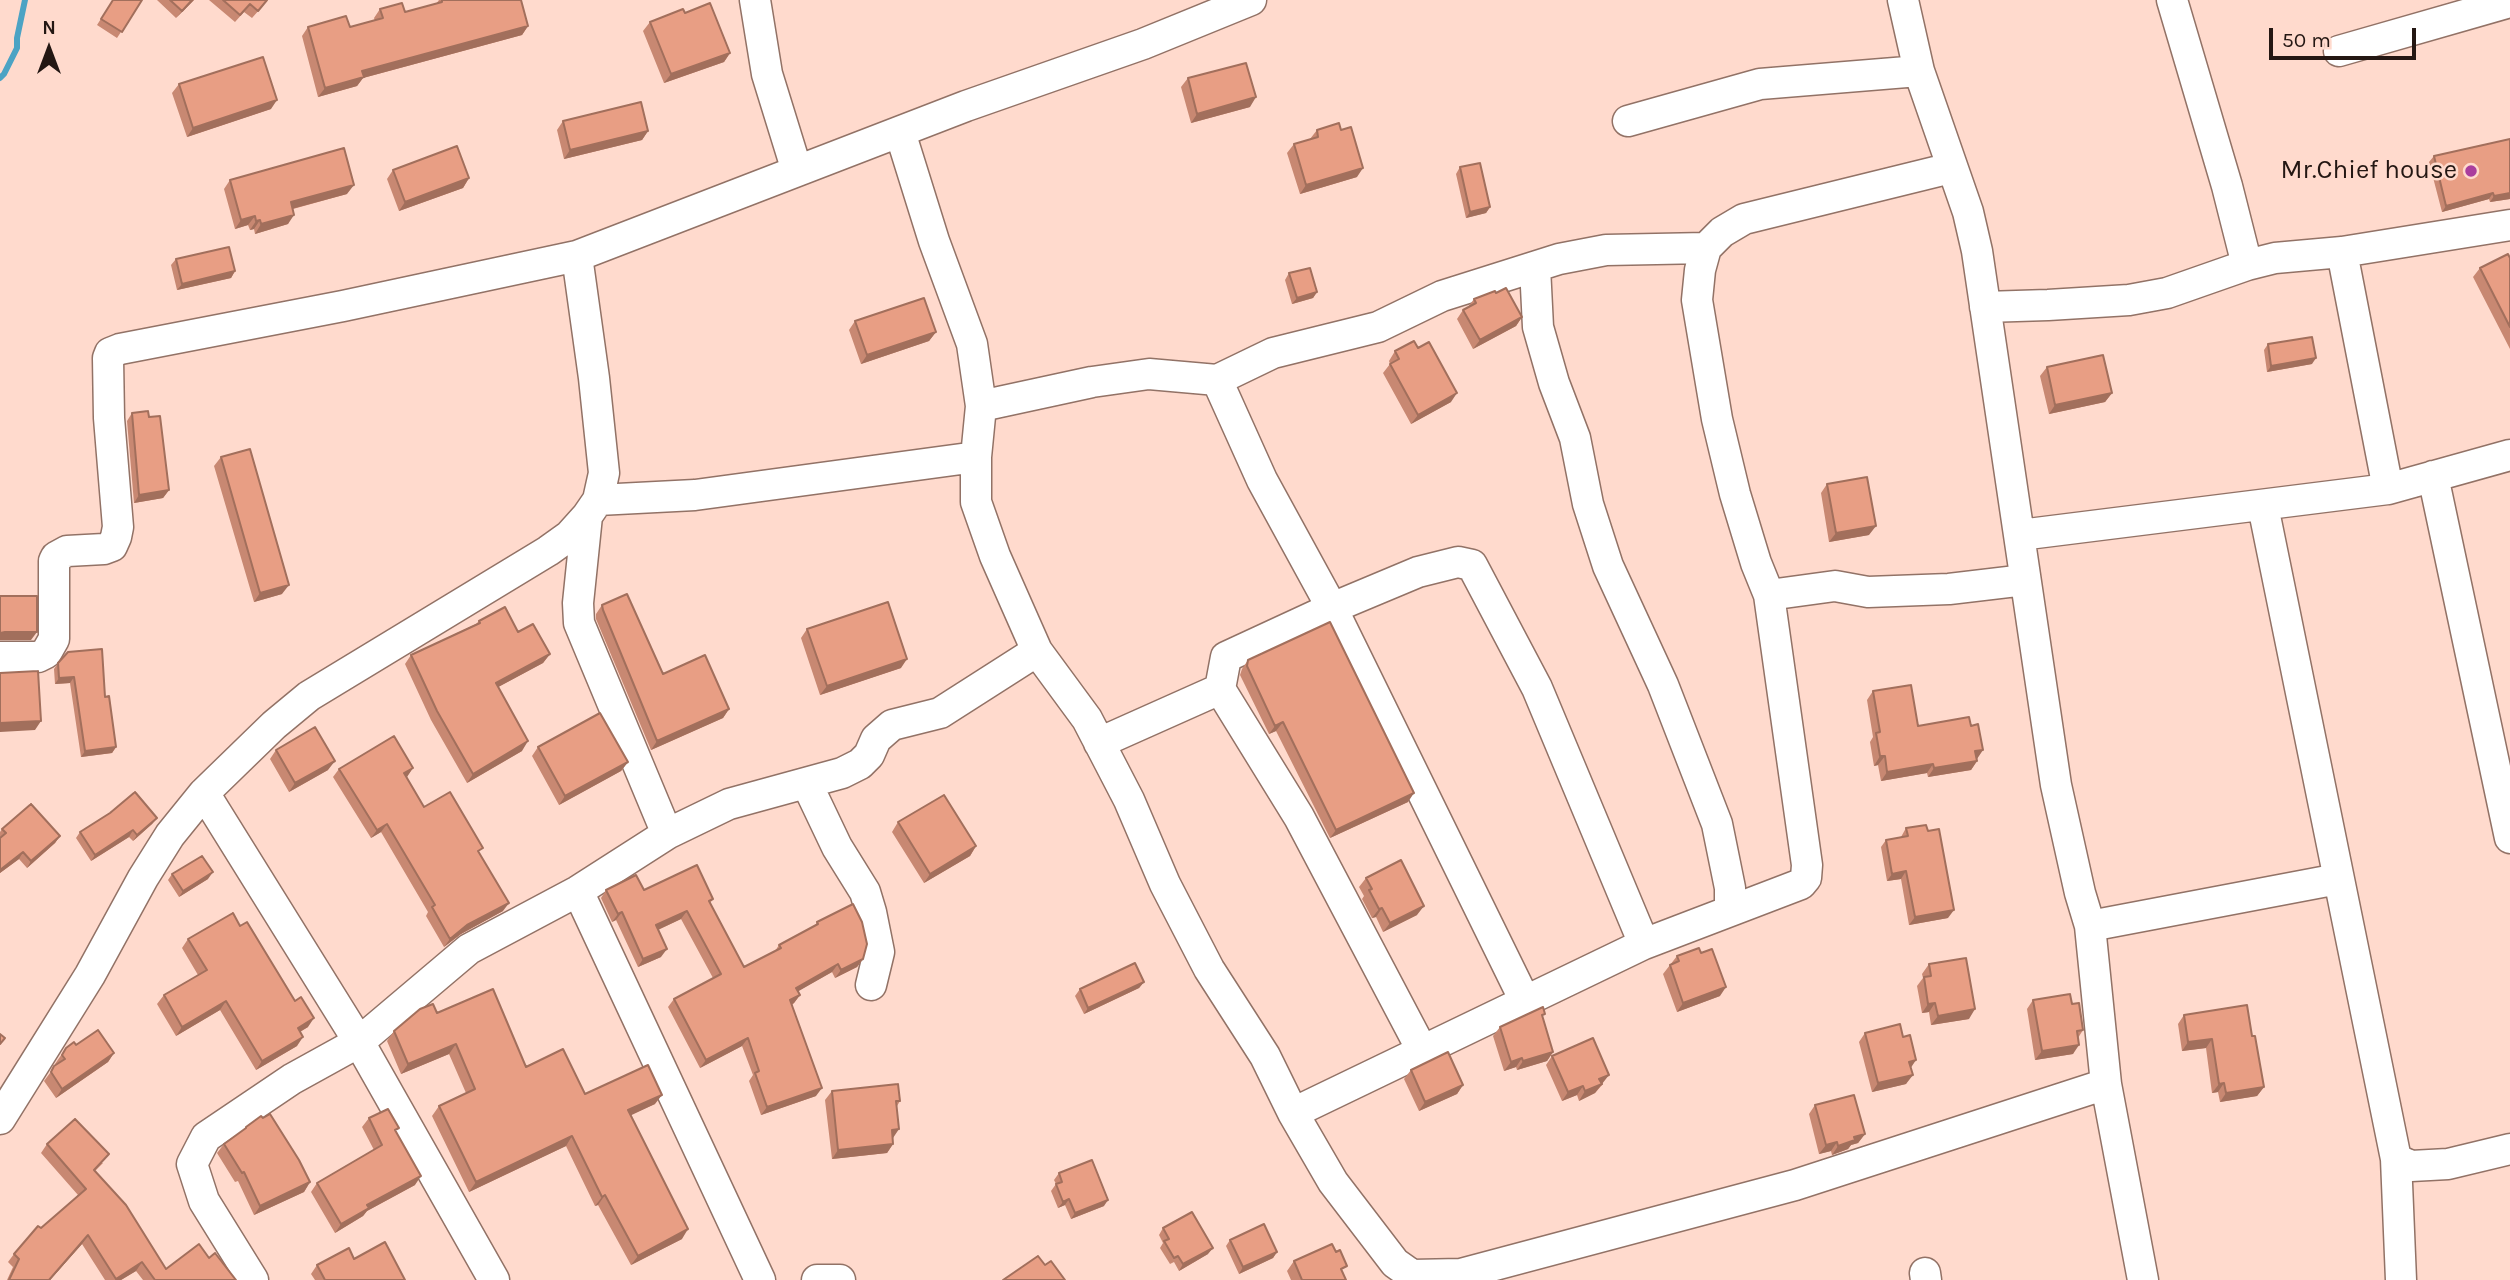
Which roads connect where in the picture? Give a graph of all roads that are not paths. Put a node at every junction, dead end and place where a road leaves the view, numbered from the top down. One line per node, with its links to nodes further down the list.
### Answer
1 (755, 0): 11 (street)
2 (1251, 0): 9 (street)
3 (1903, 0): 7 (street)
4 (2172, 0): 16 (street)
5 (2510, 2): 6 (street)
6 (2339, 51)
7 (1919, 71): 8 (street); 10 (street)
8 (1628, 121)
9 (900, 132): 11 (street); 20 (street)
10 (1951, 168): 13 (street); 18 (street)
11 (797, 171): 15 (street)
12 (2510, 225): 14 (street)
13 (1706, 248): 17 (street); 29 (street)
14 (2342, 252): 16 (street); 24 (street)
15 (577, 256): 26 (street); 32 (street)
16 (2247, 265): 18 (street)
17 (1535, 267): 19 (street); 41 (street)
18 (1985, 307): 27 (street)
19 (1217, 380): 20 (street); 30 (street)
20 (981, 406): 22 (street)
21 (2510, 455): 23 (street)
22 (976, 457): 26 (street); 31 (street)
23 (2433, 476): 24 (street); 38 (street)
24 (2388, 489): 25 (street)
25 (2263, 506): 27 (street); 39 (street)
26 (592, 508): 36 (street); 37 (street)
27 (2020, 535): 28 (street)
28 (2025, 580): 29 (street); 42 (street)
29 (1769, 595): 41 (street)
30 (1332, 608): 33 (street); 43 (street); 45 (street)
31 (1037, 651): 34 (street); 35 (street)
32 (0, 657)
33 (1220, 689): 34 (street); 47 (street)
34 (1099, 743): 49 (street)
35 (807, 784): 37 (street); 44 (street)
36 (204, 793): 46 (street); 50 (street)
37 (667, 834): 40 (street)
38 (2510, 838)
39 (2338, 879): 42 (street); 52 (street)
40 (578, 891): 46 (street); 55 (street)
41 (1730, 911): 43 (street)
42 (2090, 926): 48 (street)
43 (1644, 944): 45 (street)
44 (871, 985)
45 (1526, 1003): 47 (street)
46 (359, 1042): 53 (street); 54 (street)
47 (1423, 1052): 49 (street)
48 (2106, 1084): 49 (street); 58 (street)
49 (1293, 1114)
50 (0, 1119)
51 (2510, 1149): 52 (street)
52 (2396, 1160): 59 (street)
53 (253, 1280)
54 (494, 1280)
55 (760, 1280)
56 (817, 1280): 57 (street)
57 (840, 1280)
58 (2143, 1280)
59 (2401, 1280)

